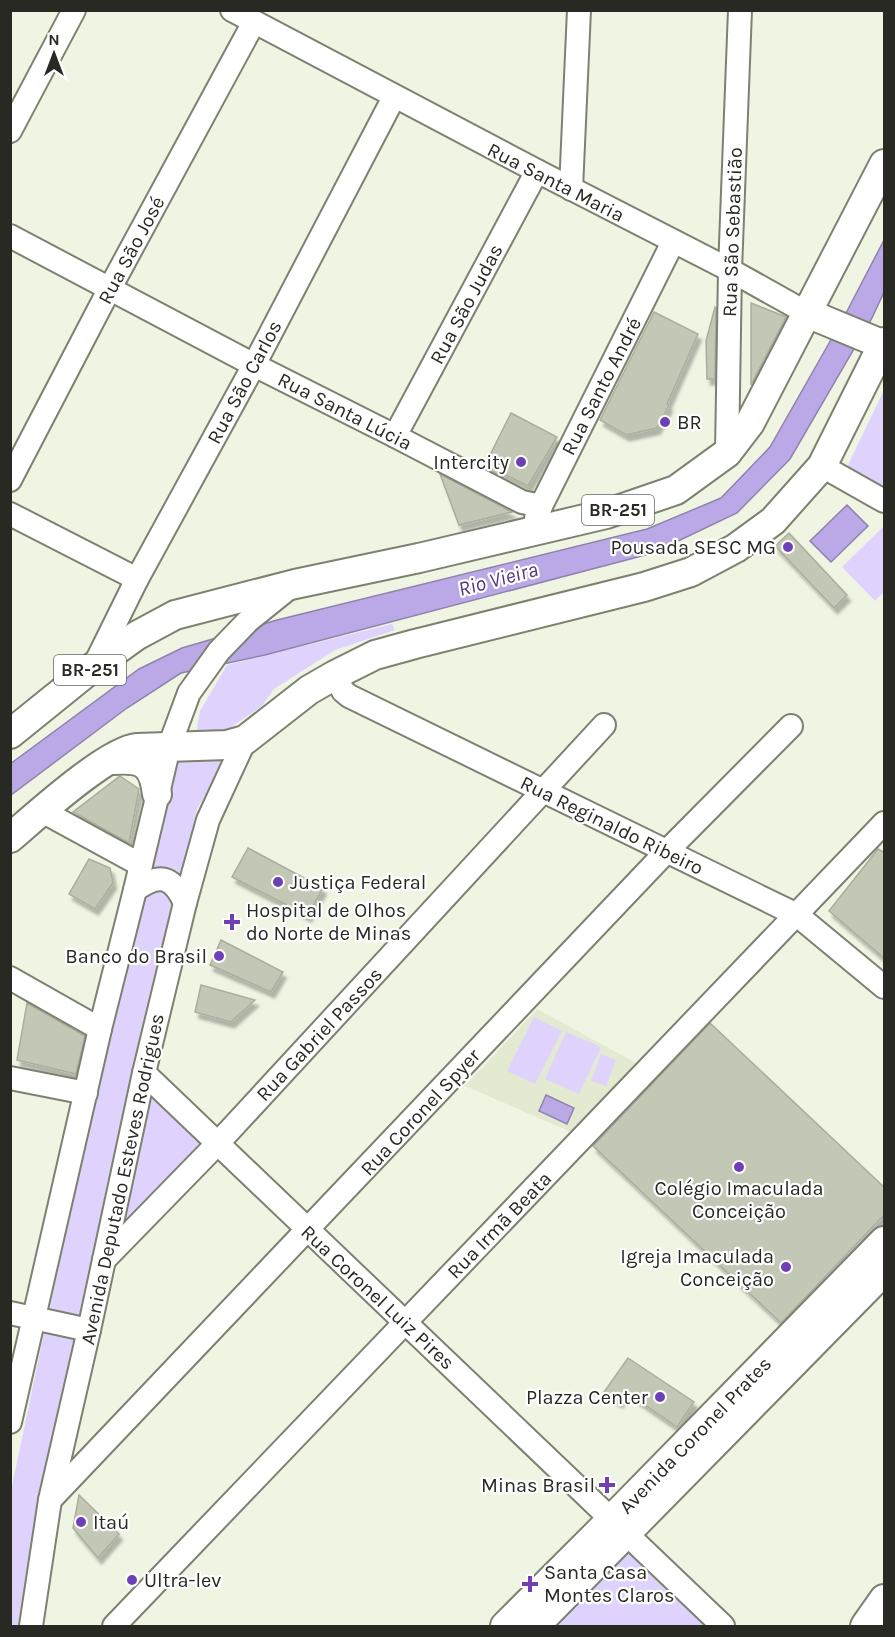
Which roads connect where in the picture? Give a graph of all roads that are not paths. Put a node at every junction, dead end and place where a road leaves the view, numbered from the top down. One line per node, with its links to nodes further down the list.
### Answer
1 (74, 10): 7 (street)
2 (232, 10): 5 (street, Rua Santa Maria)
3 (579, 10): 10 (street)
4 (740, 10): 13 (street, Rua São Sebastião)
5 (254, 22): 6 (street, Rua Santa Maria); 14 (street, Rua São José)
6 (394, 97): 9 (street, Rua Santa Maria); 17 (street, Rua São Carlos)
7 (10, 131)
8 (885, 164): 15 (main road, BR-251)
9 (537, 171): 10 (street, Rua Santa Maria); 18 (street, Rua São Judas)
10 (571, 189): 12 (street, Rua Santa Maria)
11 (10, 236): 14 (street, Rua Santa Lúcia)
12 (673, 242): 13 (street, Rua Santa Maria); 23 (street, Rua Santo André)
13 (730, 270): 15 (street, Rua Santa Maria); 19 (street, Rua São Sebastião)
14 (110, 288): 17 (street, Rua Santa Lúcia); 21 (street, Rua São José)
15 (814, 316): 16 (main road, Rua Santa Maria); 19 (main road, BR-251)
16 (879, 342): 20 (main road, Avenida Deputado Esteves Rodrigues)
17 (254, 365): 18 (street, Rua Santa Lúcia); 25 (street, Rua São Carlos)
18 (395, 436): 23 (street, Rua Santa Lúcia)
19 (727, 453): 23 (main road, BR-251)
20 (822, 466): 22 (street); 28 (main road, Avenida Deputado Esteves Rodrigues)
21 (10, 480)
22 (885, 501)
23 (531, 513): 26 (main road, BR-251)
24 (10, 514): 25 (street)
25 (137, 579): 27 (street, Rua São Carlos)
26 (295, 584): 27 (main road, BR-251); 33 (street)
27 (93, 667): 31 (main road, BR-251)
28 (335, 675): 32 (main road, Avenida Deputado Esteves Rodrigues); 35 (street, Rua Reginaldo Ribeiro)
29 (604, 725): 35 (street, Rua Gabriel Passos)
30 (791, 726): 40 (street, Rua Coronel Spyer)
31 (10, 734)
32 (245, 740): 33 (main road, Avenida Deputado Esteves Rodrigues); 43 (street, Avenida Deputado Esteves Rodrigues)
33 (169, 747): 34 (main road, Avenida Deputado Esteves Rodrigues); 36 (street)
34 (108, 761): 36 (main road); 37 (main road, Avenida Deputado Esteves Rodrigues)
35 (541, 791): 40 (street, Rua Reginaldo Ribeiro); 51 (street, Rua Gabriel Passos)
36 (157, 794): 41 (street)
37 (42, 812): 39 (main road, Avenida Deputado Esteves Rodrigues); 41 (street)
38 (885, 823): 44 (street, Rua Irmã Beata)
39 (10, 837)
40 (666, 852): 44 (street, Rua Reginaldo Ribeiro); 52 (street, Rua Coronel Spyer)
41 (141, 865): 42 (street)
42 (135, 891): 43 (street); 47 (street)
43 (185, 903): 48 (street, Avenida Deputado Esteves Rodrigues)
44 (797, 915): 46 (street, Rua Reginaldo Ribeiro); 58 (street, Rua Irmã Beata)
45 (10, 978): 47 (street)
46 (885, 987)
47 (100, 1029): 50 (street)
48 (144, 1073): 51 (street, Rua Coronel Luiz Pires); 54 (street, Avenida Deputado Esteves Rodrigues)
49 (10, 1078): 50 (street)
50 (86, 1093): 57 (street)
51 (218, 1143): 52 (street, Rua Coronel Luiz Pires); 54 (street, Rua Gabriel Passos)
52 (307, 1231): 58 (street, Rua Coronel Luiz Pires); 61 (street, Rua Coronel Spyer)
53 (885, 1241): 62 (main road, Avenida Coronel Prates)
54 (104, 1260): 59 (street, Avenida Deputado Esteves Rodrigues)
55 (885, 1271): 62 (main road, Avenida Coronel Prates)
56 (10, 1313): 57 (street)
57 (33, 1319): 59 (street); 60 (street)
58 (405, 1322): 62 (street, Rua Coronel Luiz Pires); 65 (street, Rua Irmã Beata)
59 (89, 1330): 61 (street, Avenida Deputado Esteves Rodrigues)
60 (10, 1422)
61 (50, 1500): 64 (street, Avenida Deputado Esteves Rodrigues)
62 (620, 1527): 66 (main road, Avenida Coronel Prates); 67 (main road, Avenida Coronel Prates); 68 (street, Rua Coronel Luiz Pires)
63 (885, 1599): 69 (main road)
64 (31, 1626)
65 (114, 1626)
66 (505, 1626)
67 (535, 1626)
68 (723, 1626)
69 (865, 1626)

